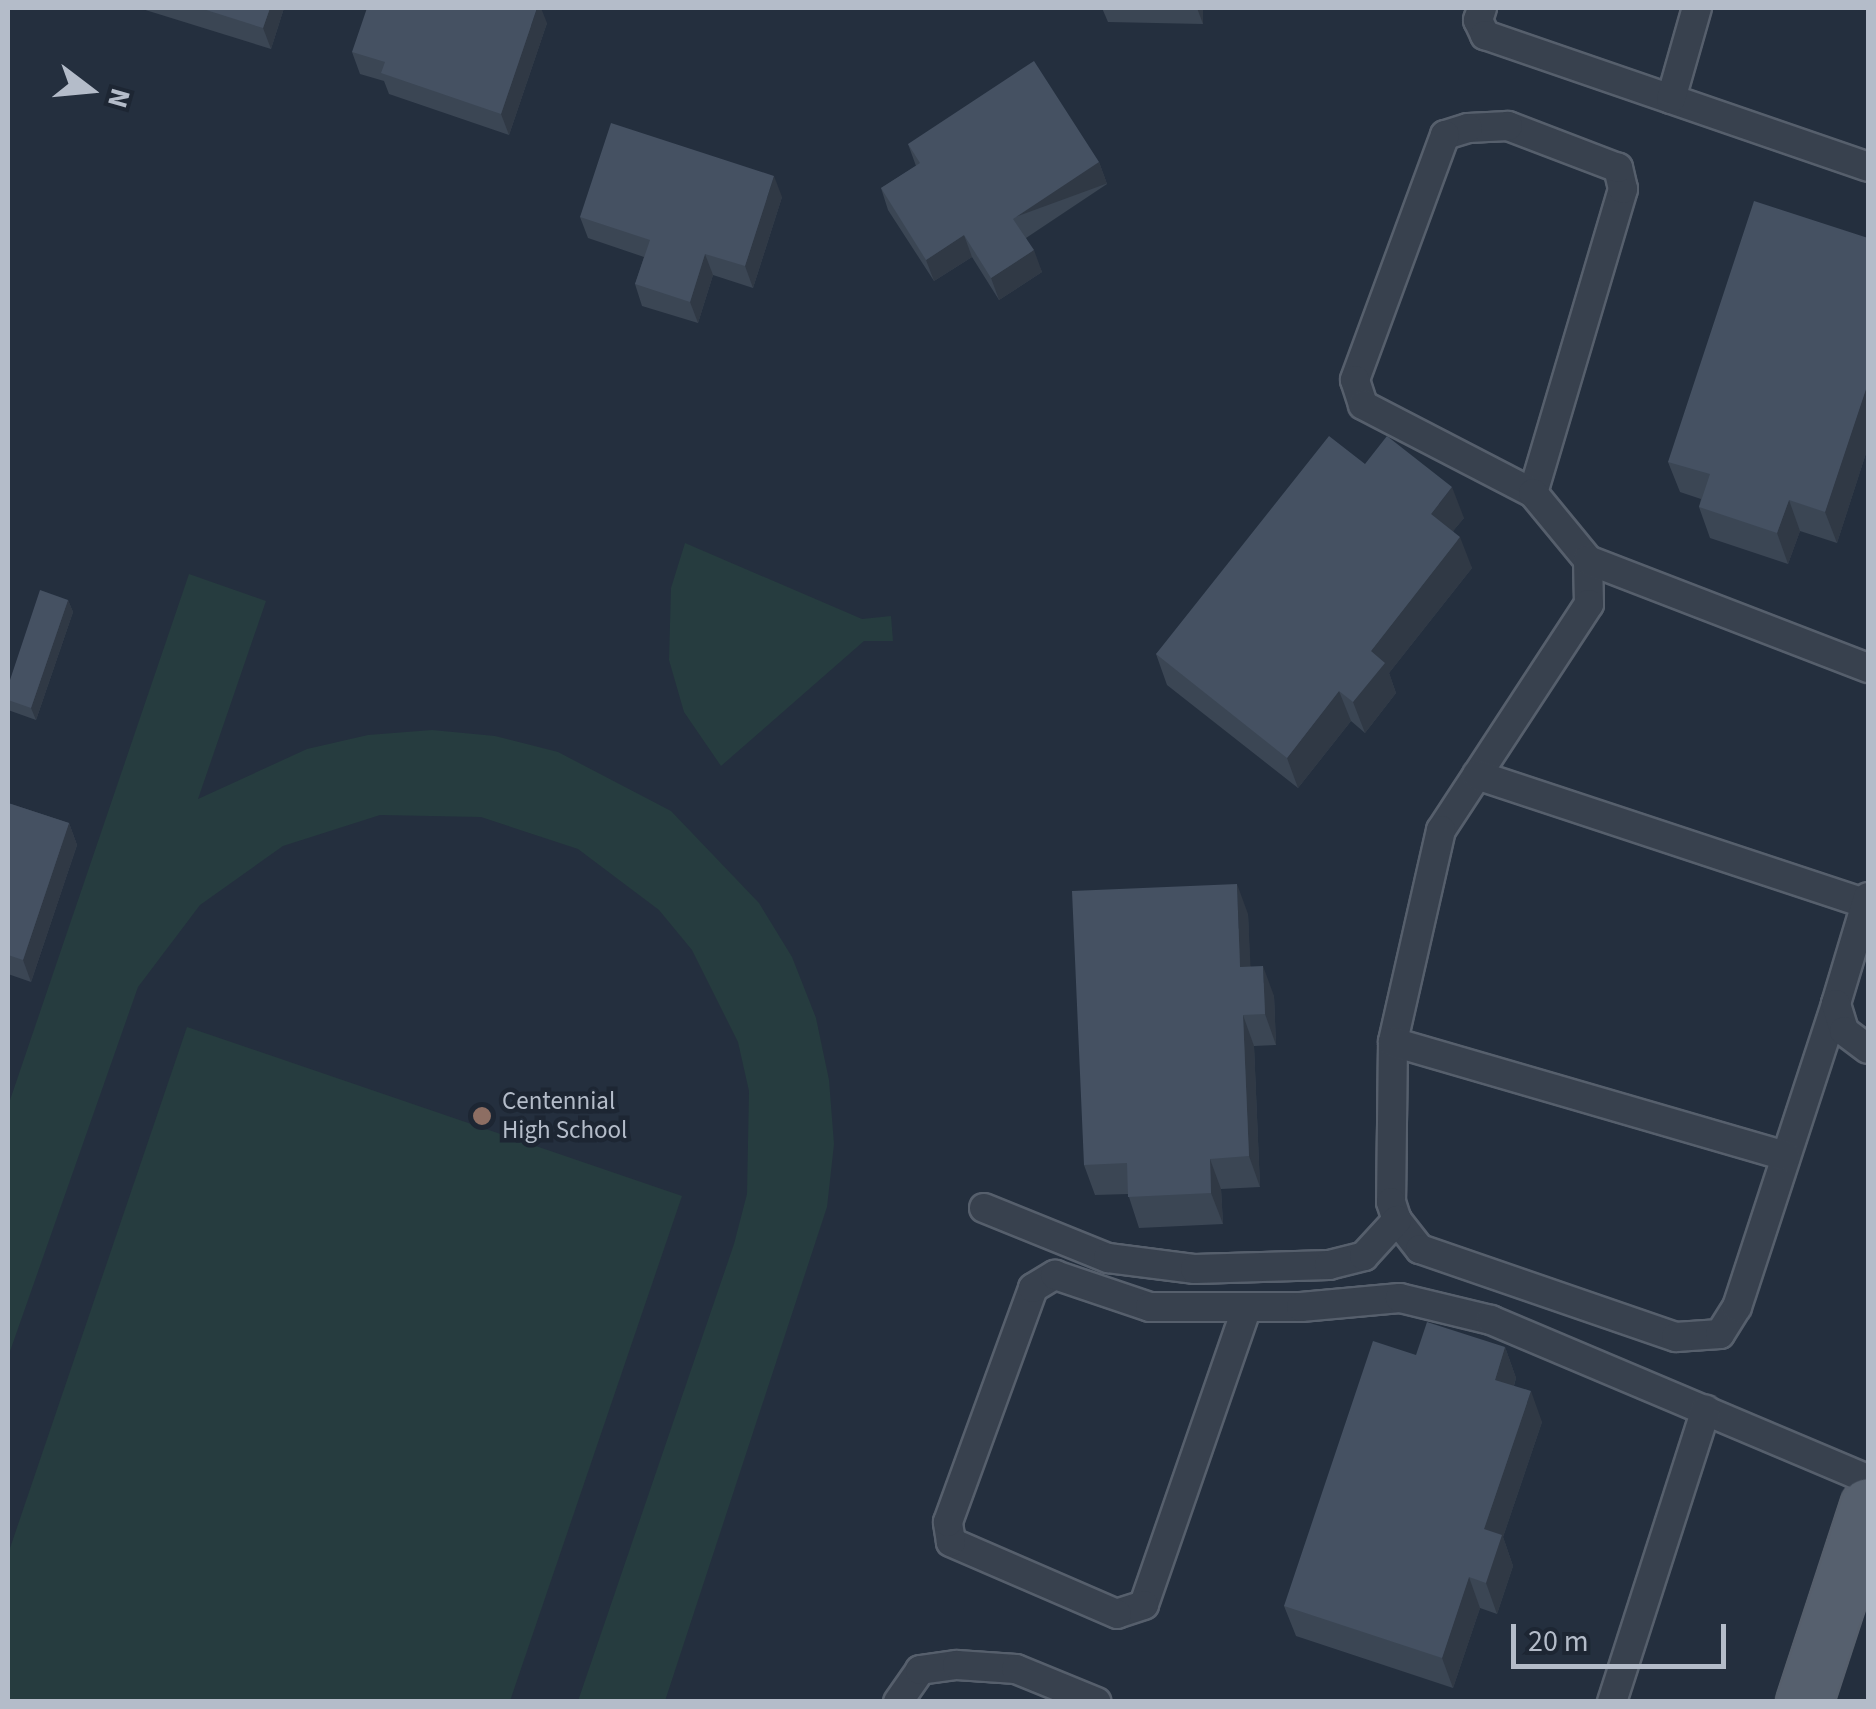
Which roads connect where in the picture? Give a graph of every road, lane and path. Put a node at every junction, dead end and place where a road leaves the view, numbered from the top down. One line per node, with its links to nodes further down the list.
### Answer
1 (1482, 8): 3 (lane)
2 (1697, 8): 3 (lane)
3 (1670, 99): 4 (lane)
4 (1868, 167)
5 (1533, 493): 5 (lane); 6 (lane)
6 (1588, 560): 7 (lane); 8 (lane)
7 (1868, 668)
8 (1477, 775): 9 (lane); 11 (lane)
9 (1867, 900): 10 (lane)
10 (1836, 1004): 12 (lane); 13 (lane)
11 (1393, 1042): 13 (lane); 15 (lane)
12 (1868, 1049)
13 (1786, 1156): 15 (lane)
14 (984, 1208): 15 (lane)
15 (1396, 1220)
16 (1247, 1308): 16 (lane); 17 (lane)
17 (1706, 1410): 18 (lane); 22 (lane)
18 (1868, 1479)
19 (1868, 1506): 23 (main road)
20 (898, 1702): 21 (lane)
21 (1097, 1702)
22 (1612, 1702)
23 (1804, 1702)

